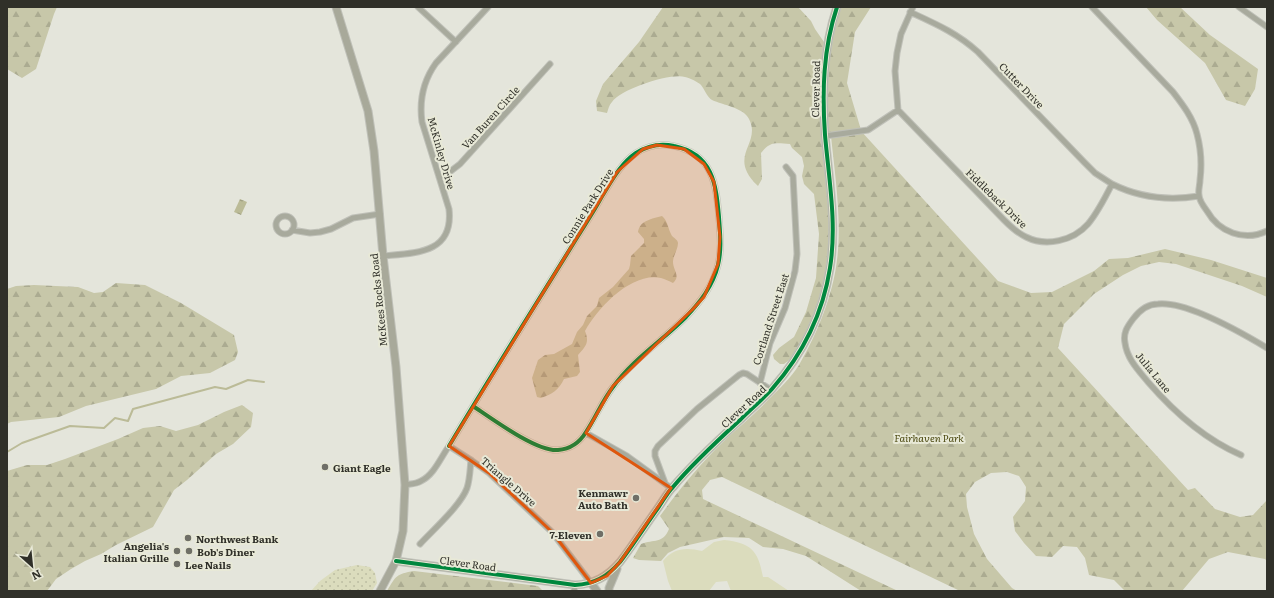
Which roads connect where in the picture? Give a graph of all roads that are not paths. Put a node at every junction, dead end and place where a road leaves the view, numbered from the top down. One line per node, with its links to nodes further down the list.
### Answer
1 (336, 7): 17 (street, McKees Rocks Road)
2 (418, 7): 9 (street)
3 (488, 7): 9 (street, McKinley Drive)
4 (838, 7): 12 (street, Clever Road)
5 (1092, 7): 16 (street)
6 (1239, 7): 8 (street)
7 (912, 9): 11 (street); 15 (street, Cutter Drive)
8 (1267, 27)
9 (456, 42): 14 (street, McKinley Drive)
10 (550, 64): 14 (street, Van Buren Circle)
11 (898, 110): 12 (street); 15 (street, Fiddleback Drive)
12 (825, 136): 23 (street, Clever Road)
13 (786, 167): 22 (street, Cortland Street East)
14 (439, 176): 20 (street, McKinley Drive)
15 (1112, 184): 16 (street)
16 (1199, 196): 19 (street)
17 (380, 214): 18 (street); 20 (street, McKees Rocks Road)
18 (292, 230)
19 (1267, 231)
20 (383, 256): 30 (street, McKees Rocks Road)
21 (1267, 348): 27 (street, Julia Lane)
22 (760, 383): 23 (street); 29 (street)
23 (771, 390): 31 (street, Clever Road)
24 (473, 406): 25 (street); 25 (street, Connie Park Drive); 26 (street, Connie Park Drive)
25 (586, 433): 29 (street)
26 (449, 446): 28 (street, Triangle Drive); 30 (street)
27 (1241, 455)
28 (471, 460): 32 (street); 35 (street, Triangle Drive)
29 (665, 483): 31 (street)
30 (405, 485): 33 (street, McKees Rocks Road)
31 (671, 488): 34 (street, Clever Road)
32 (420, 544)
33 (396, 561): 36 (street, Clever Road); 37 (street, McKees Rocks Road)
34 (620, 562): 35 (street, Clever Road); 39 (street)
35 (591, 583): 36 (street, Clever Road); 38 (street)
36 (574, 588)
37 (380, 591)
38 (597, 591)
39 (609, 591)

